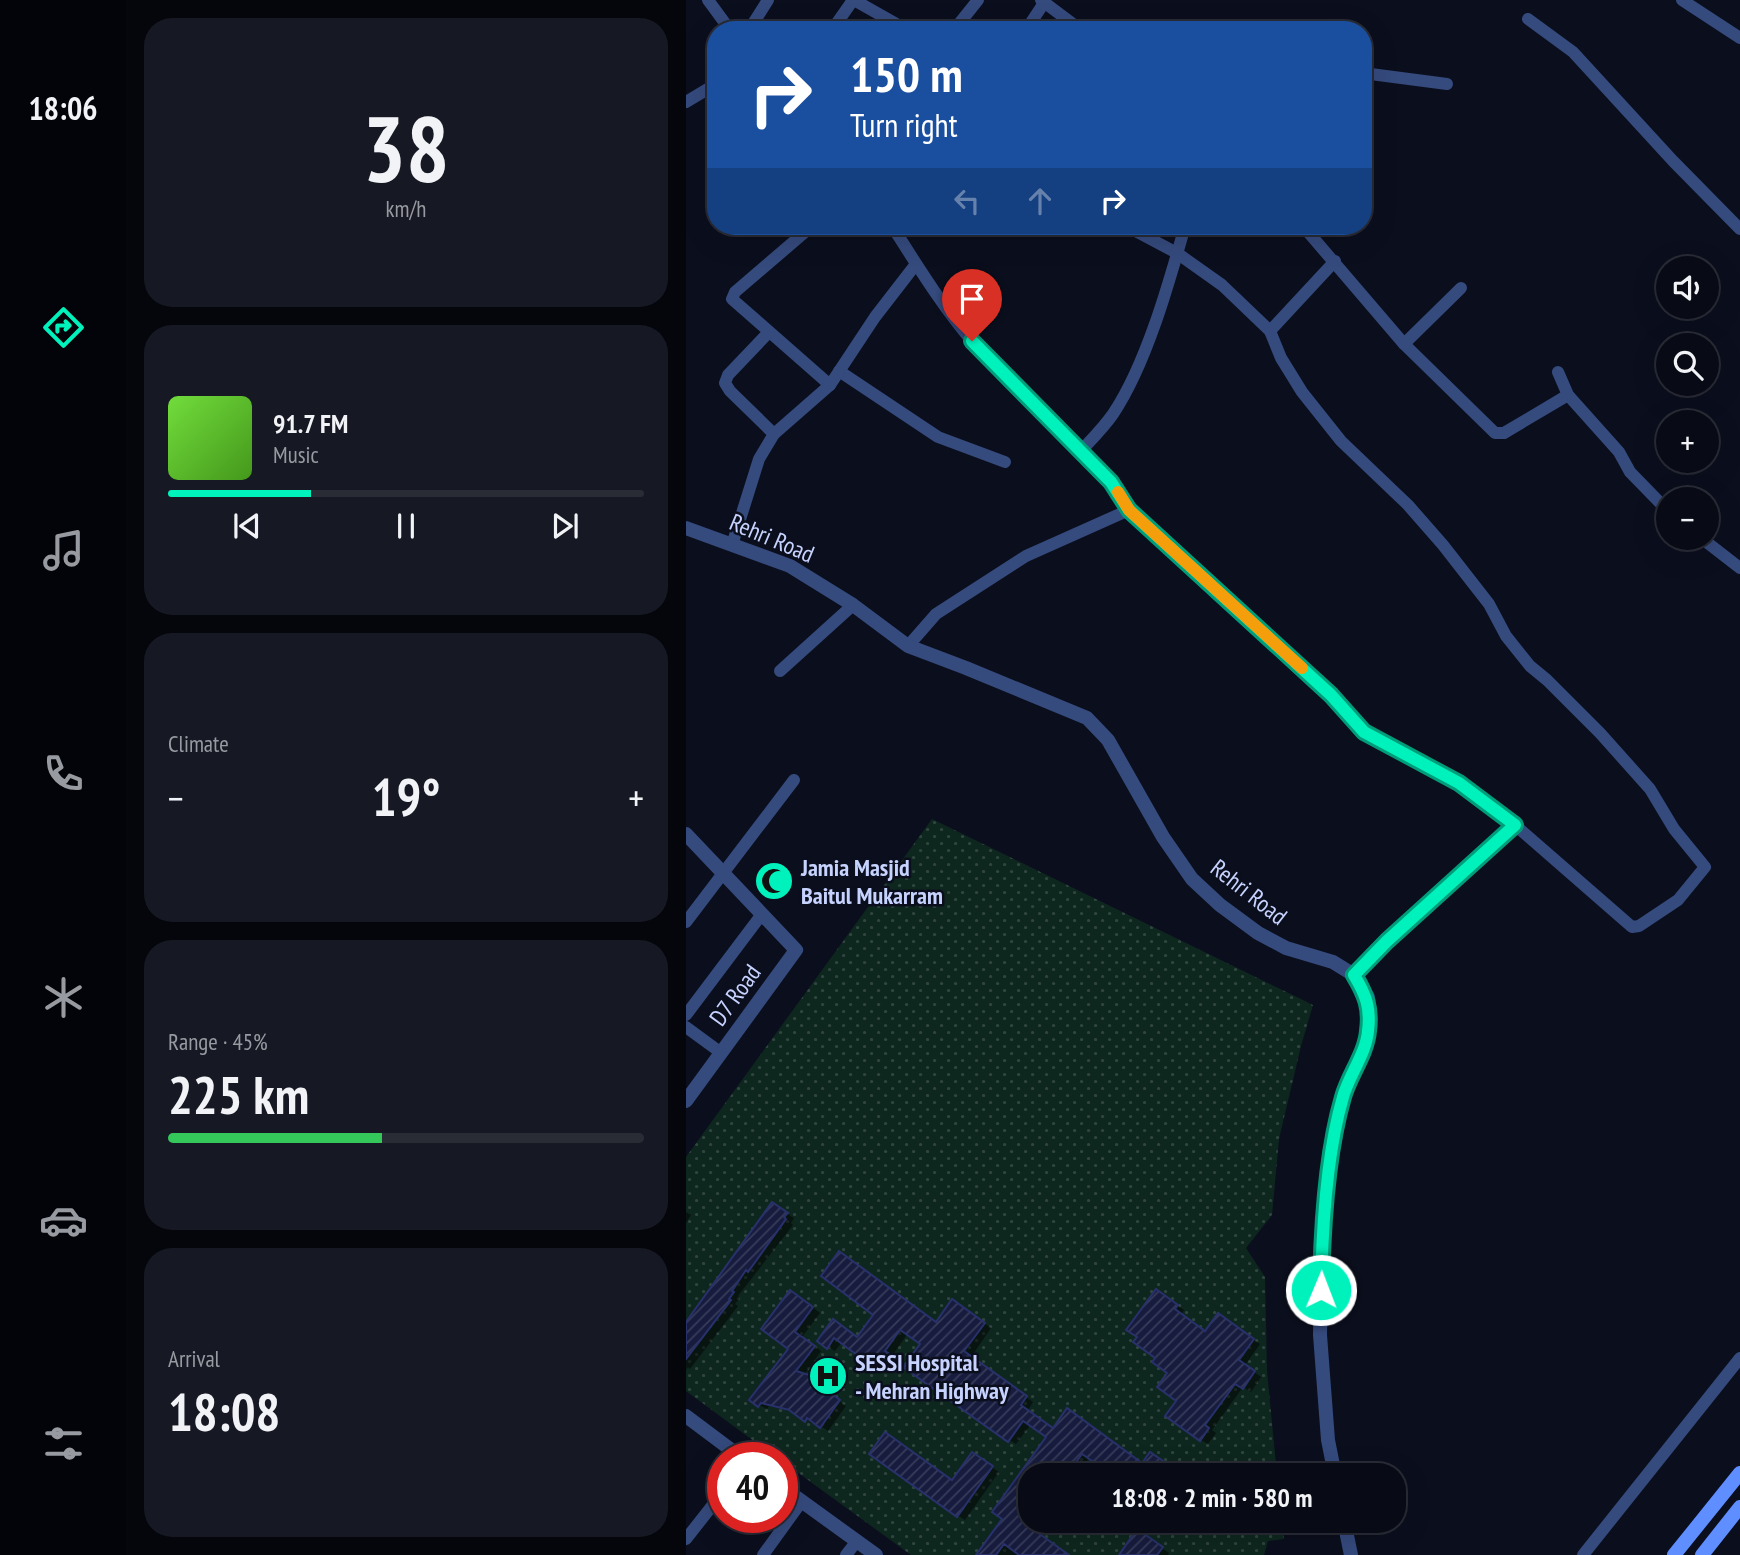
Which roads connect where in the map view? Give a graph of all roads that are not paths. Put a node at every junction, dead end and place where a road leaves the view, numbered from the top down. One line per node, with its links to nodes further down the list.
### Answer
1 (708, 0): 8 (street)
2 (768, 0): 9 (street)
3 (853, 0): 10 (street); 11 (street)
4 (978, 0): 12 (street)
5 (1682, 0): 15 (street)
6 (1042, 2): 13 (street); 14 (street)
7 (1528, 19): 20 (street)
8 (723, 21)
9 (755, 21)
10 (838, 21)
11 (891, 21)
12 (961, 21)
13 (1031, 21)
14 (1068, 21)
15 (1740, 38)
16 (1372, 74): 17 (street)
17 (1447, 83)
18 (707, 89): 19 (street)
19 (686, 102)
20 (1740, 229)
21 (802, 235): 31 (street)
22 (898, 235): 28 (street)
23 (1143, 235): 26 (street)
24 (1182, 235): 26 (street)
25 (1311, 235): 27 (street)
26 (1177, 253): 30 (street); 38 (street)
27 (1335, 261): 30 (street); 32 (street)
28 (916, 264): 33 (street); 38 (street)
29 (1461, 288): 32 (street)
30 (1270, 331): 50 (street)
31 (769, 332): 35 (street); 37 (street)
32 (1404, 344): 36 (street)
33 (839, 371): 35 (street); 39 (street)
34 (1558, 372): 36 (street)
35 (830, 385): 37 (street)
36 (1568, 395): 40 (street)
37 (774, 434): 43 (street)
38 (1081, 451): 41 (street)
39 (1005, 461)
40 (1656, 499)
41 (1129, 510): 47 (street); 50 (street)
42 (686, 528): 43 (street, Rehri Road)
43 (732, 545): 46 (street, Rehri Road)
44 (1717, 550): 45 (street)
45 (1740, 568)
46 (853, 605): 47 (street, Rehri Road); 48 (street)
47 (908, 646): 55 (street, Rehri Road)
48 (780, 671)
49 (794, 780): 52 (street)
50 (1515, 825): 55 (street)
51 (686, 834): 52 (street)
52 (723, 873): 53 (street); 54 (street)
53 (762, 914): 56 (street); 58 (street, D7 Road)
54 (686, 922)
55 (1354, 975): 63 (street)
56 (686, 1015)
57 (686, 1027): 58 (street)
58 (720, 1052): 59 (street, D7 Road)
59 (686, 1101)
60 (1740, 1358): 76 (street)
61 (686, 1416): 62 (street)
62 (721, 1442)
63 (1333, 1463)
64 (1740, 1473): 77 (main road)
65 (798, 1498): 66 (street)
66 (802, 1501): 71 (street); 72 (street)
67 (1740, 1507): 78 (main road)
68 (707, 1512): 70 (street)
69 (1347, 1533): 75 (street)
70 (686, 1539)
71 (856, 1541): 73 (street); 74 (street)
72 (763, 1555)
73 (846, 1555)
74 (876, 1555)
75 (1352, 1555)
76 (1583, 1555)
77 (1674, 1555)
78 (1702, 1555)

